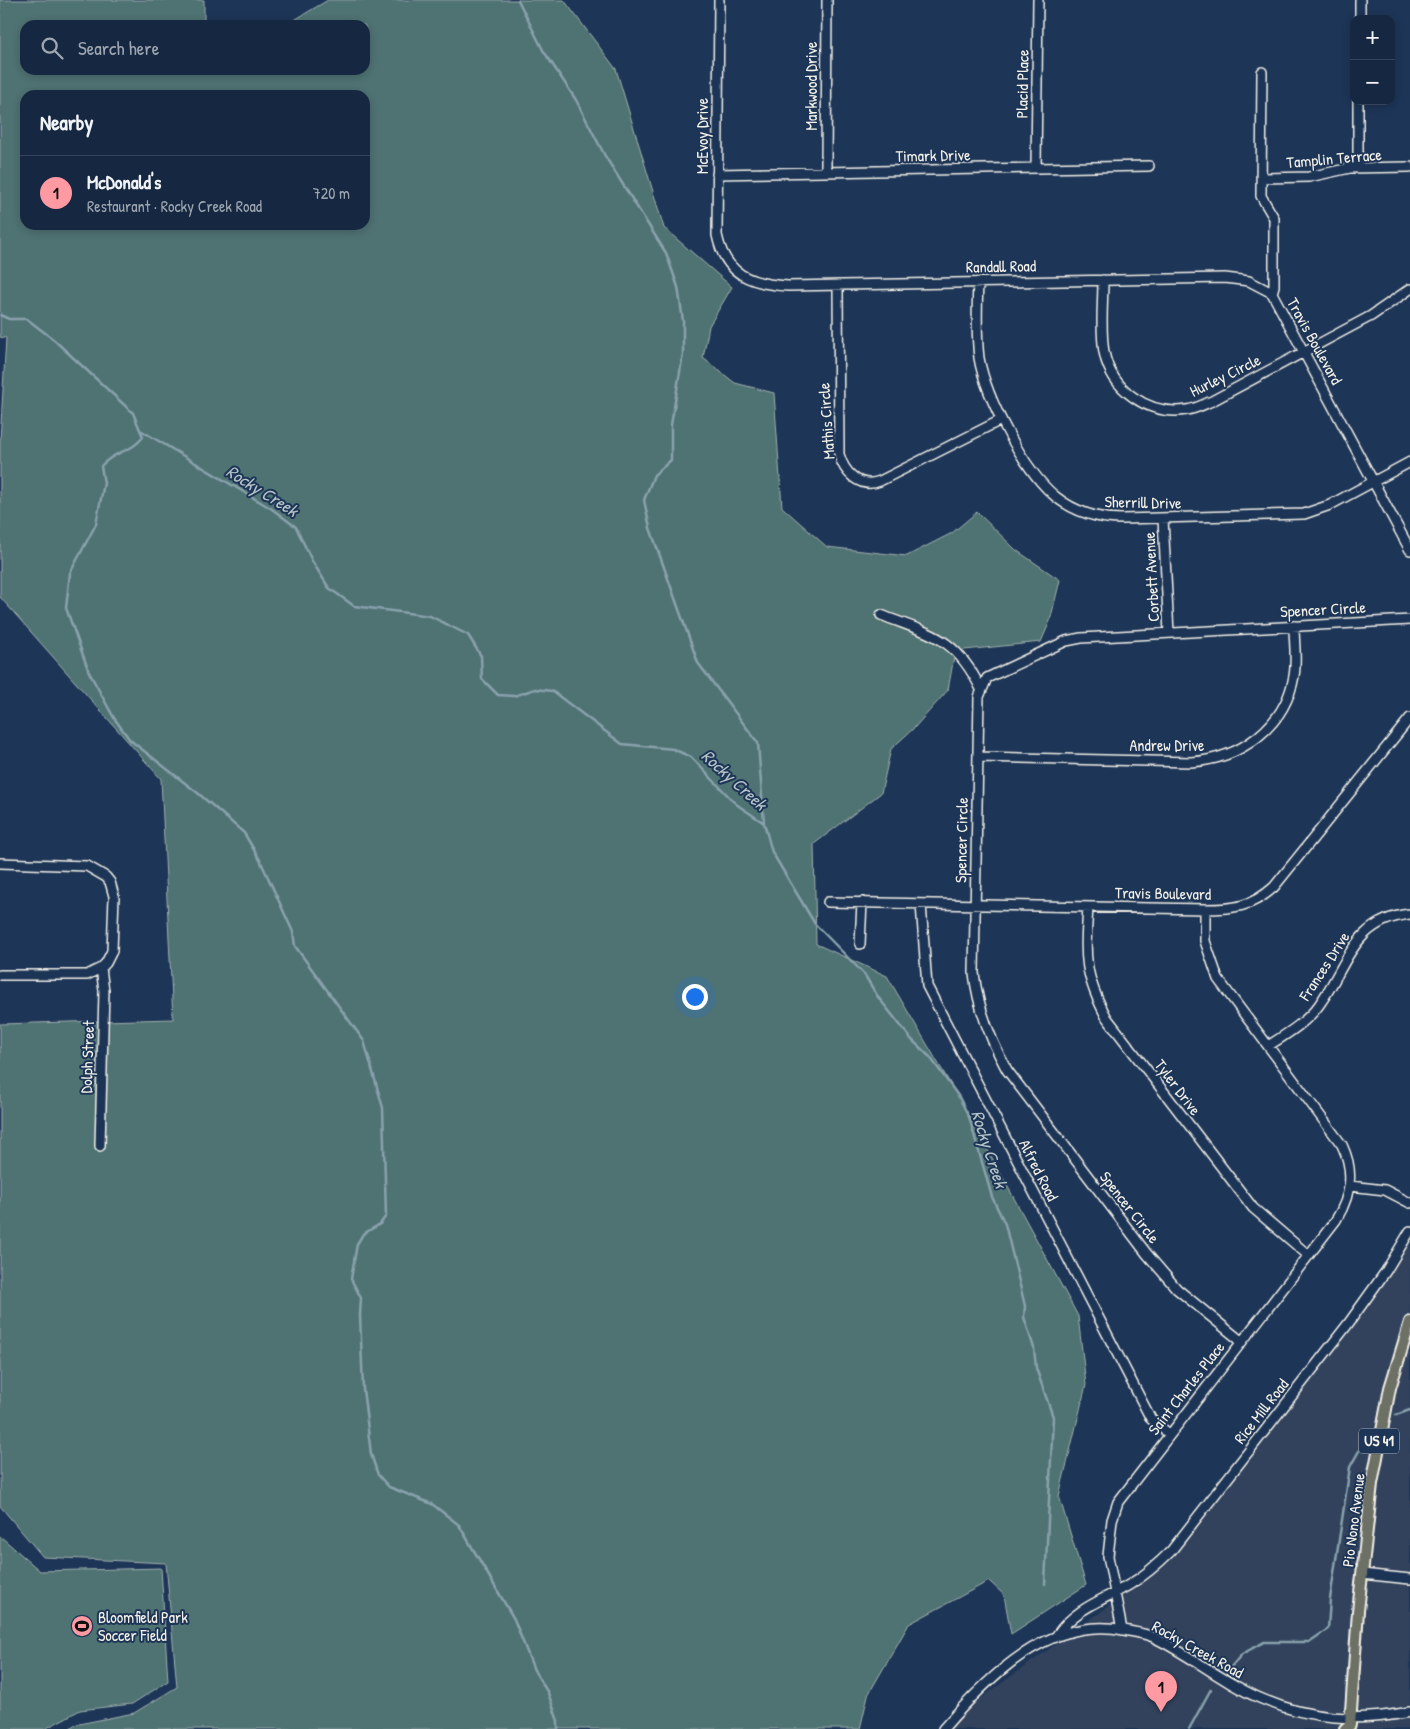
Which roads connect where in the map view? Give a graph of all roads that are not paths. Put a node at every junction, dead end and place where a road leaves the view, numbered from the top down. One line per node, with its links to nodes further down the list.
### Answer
1 (719, 0): 13 (street, McEvoy Drive)
2 (827, 0): 12 (street, Markwood Drive)
3 (1038, 0): 10 (street, Placid Place)
4 (1360, 0): 5 (street)
5 (1360, 15)
6 (1262, 72): 14 (street, Travis Boulevard)
7 (1358, 105): 11 (street)
8 (1149, 166): 10 (street, Timark Drive)
9 (1410, 167): 11 (street, Tamplin Terrace)
10 (1036, 168): 12 (street, Timark Drive)
11 (1358, 168): 14 (street, Tamplin Terrace)
12 (826, 172): 13 (street, Timark Drive)
13 (717, 174): 15 (street, McEvoy Drive)
14 (1261, 178): 20 (street, Travis Boulevard)
15 (733, 267): 18 (street, Randall Road)
16 (1103, 280): 17 (street, Randall Road); 20 (street, Randall Road); 21 (street, Hurley Circle)
17 (978, 282): 18 (street, Randall Road); 22 (street, Sherrill Drive)
18 (838, 285): 22 (street, Mathis Circle)
19 (1410, 289): 21 (street, Hurley Circle)
20 (1272, 293): 21 (street, Travis Boulevard)
21 (1305, 352): 24 (street, Travis Boulevard)
22 (1001, 420): 25 (street, Sherrill Drive)
23 (1410, 462): 24 (street)
24 (1374, 482): 25 (street, Sherrill Drive); 26 (street, Travis Boulevard)
25 (1163, 519): 30 (street, Corbett Avenue)
26 (1410, 550)
27 (881, 615): 31 (street)
28 (1410, 620): 29 (street, Spencer Circle)
29 (1294, 626): 30 (street, Spencer Circle); 33 (street, Andrew Drive)
30 (1169, 633): 31 (street, Spencer Circle)
31 (981, 689): 33 (street, Spencer Circle)
32 (1410, 718): 40 (street, Travis Boulevard)
33 (978, 758): 38 (street, Spencer Circle)
34 (0, 863): 43 (street)
35 (828, 902): 36 (street, Travis Boulevard)
36 (862, 902): 37 (street, Travis Boulevard); 42 (street)
37 (921, 904): 38 (street, Travis Boulevard); 53 (street, Alfred Road)
38 (975, 905): 39 (street, Travis Boulevard); 52 (street, Spencer Circle)
39 (1088, 907): 40 (street, Travis Boulevard); 50 (street, Tyler Drive)
40 (1205, 909): 45 (street, Saint Charles Place)
41 (1410, 914): 45 (street, Frances Drive)
42 (860, 944)
43 (101, 968): 44 (street); 46 (street, Dolph Street)
44 (0, 975)
45 (1268, 1046): 47 (street, Saint Charles Place)
46 (100, 1146)
47 (1350, 1186): 48 (street); 50 (street, Saint Charles Place)
48 (1410, 1203)
49 (1410, 1231): 56 (street, Rice Mill Road)
50 (1308, 1255): 52 (street, Saint Charles Place)
51 (1410, 1322): 54 (main road, Pio Nono Avenue / US 41)
52 (1241, 1341): 53 (street, Saint Charles Place)
53 (1169, 1434): 56 (street, Saint Charles Place)
54 (1362, 1574): 55 (street); 60 (main road, Pio Nono Avenue / US 41)
55 (1410, 1579)
56 (1116, 1591): 57 (street, Saint Charles Place); 58 (street, Rice Mill Road)
57 (1122, 1630): 58 (street, Rocky Creek Road); 60 (street, Rocky Creek Road)
58 (1057, 1635): 61 (street, Rocky Creek Road)
59 (1410, 1712): 60 (street, Rocky Creek Road)
60 (1350, 1725)
61 (943, 1729)

